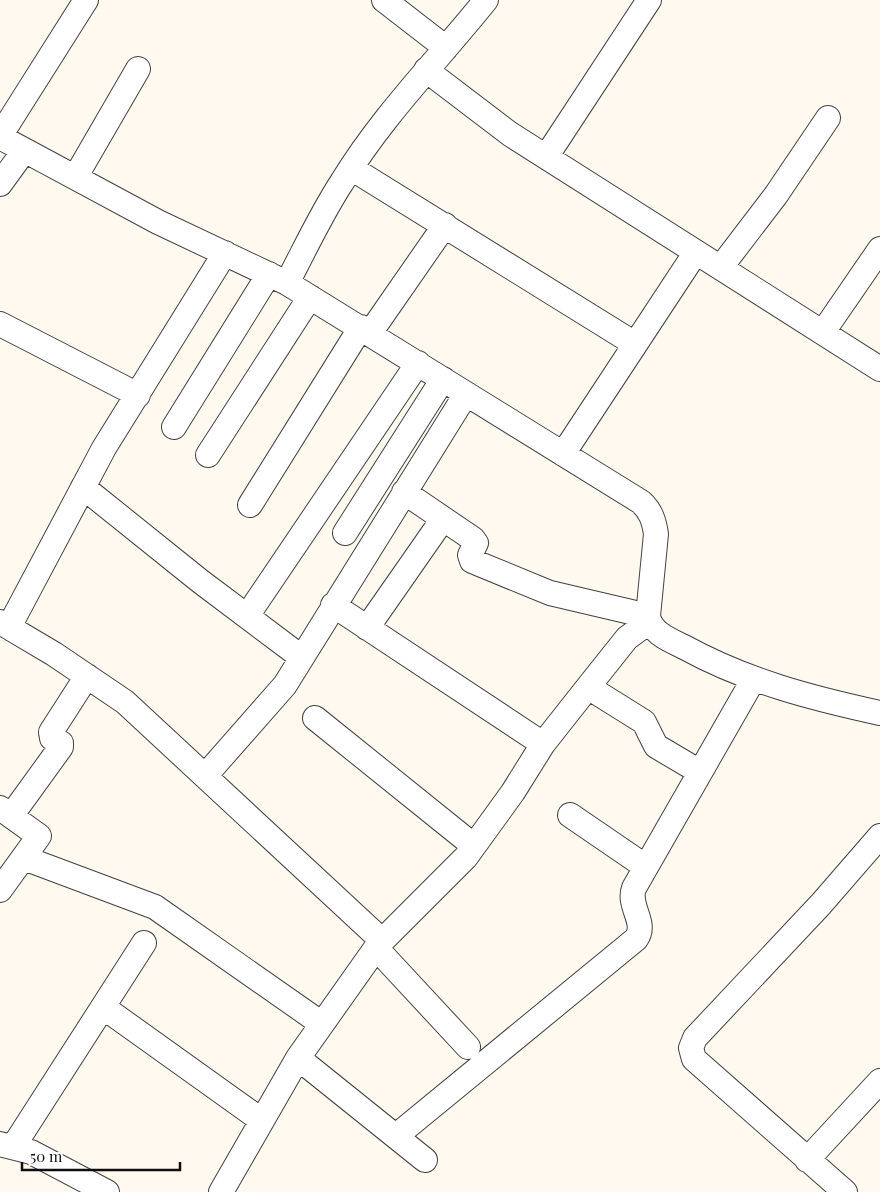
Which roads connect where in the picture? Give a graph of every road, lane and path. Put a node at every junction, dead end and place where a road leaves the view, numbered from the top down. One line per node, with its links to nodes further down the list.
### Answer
1 (86, 0): 9 (street)
2 (384, 0): 5 (street)
3 (486, 0): 5 (street)
4 (650, 0): 11 (street)
5 (446, 48): 7 (street)
6 (138, 69): 13 (street)
7 (426, 70): 11 (street); 12 (street)
8 (828, 118): 19 (street)
9 (0, 137): 10 (street)
10 (24, 151): 13 (street); 14 (street)
11 (546, 157): 17 (street)
12 (351, 168): 15 (street); 20 (street)
13 (76, 176): 18 (street)
14 (0, 184)
15 (445, 225): 23 (street); 25 (street)
16 (880, 249): 24 (street)
17 (696, 252): 19 (street); 25 (street)
18 (225, 253): 20 (street); 30 (street)
19 (721, 267): 24 (street)
20 (278, 278): 21 (street); 31 (street)
21 (310, 296): 23 (street); 33 (street)
22 (1, 328): 30 (street)
23 (365, 330): 26 (street); 36 (street)
24 (823, 332): 27 (street)
25 (635, 344): 32 (street)
26 (418, 363): 28 (street); 40 (street)
27 (880, 369)
28 (443, 379): 29 (street); 38 (street)
29 (466, 394): 32 (street); 35 (street)
30 (138, 395): 34 (street)
31 (174, 427)
32 (563, 454): 41 (street)
33 (208, 456)
34 (84, 487): 40 (street); 42 (street)
35 (404, 492): 37 (street); 39 (street)
36 (250, 505)
37 (443, 519): 41 (street); 43 (street)
38 (345, 533)
39 (333, 605): 43 (street); 44 (street)
40 (247, 616): 44 (street)
41 (649, 619): 46 (street); 47 (street)
42 (4, 624): 45 (street)
43 (367, 628): 50 (street)
44 (301, 657): 52 (street)
45 (87, 676): 52 (street); 53 (street)
46 (753, 680): 48 (street); 51 (street)
47 (588, 687): 50 (street); 51 (street)
48 (880, 713)
49 (315, 718): 56 (street)
50 (543, 744): 56 (street)
51 (700, 772): 58 (street)
52 (205, 776): 61 (street)
53 (6, 812): 57 (street)
54 (570, 815): 58 (street)
55 (880, 836): 71 (street)
56 (474, 846): 61 (street)
57 (24, 858): 59 (street); 63 (street)
58 (646, 867): 68 (street)
59 (0, 890)
60 (144, 943): 62 (street)
61 (378, 945): 63 (street); 64 (street)
62 (103, 1007): 67 (street); 69 (street)
63 (322, 1024): 65 (street)
64 (468, 1046)
65 (298, 1058): 67 (street); 68 (street)
66 (880, 1082): 71 (street)
67 (261, 1120): 73 (street)
68 (396, 1136): 70 (street)
69 (6, 1146): 72 (street)
70 (425, 1160)
71 (807, 1160): 74 (street)
72 (107, 1192)
73 (221, 1192)
74 (844, 1192)

